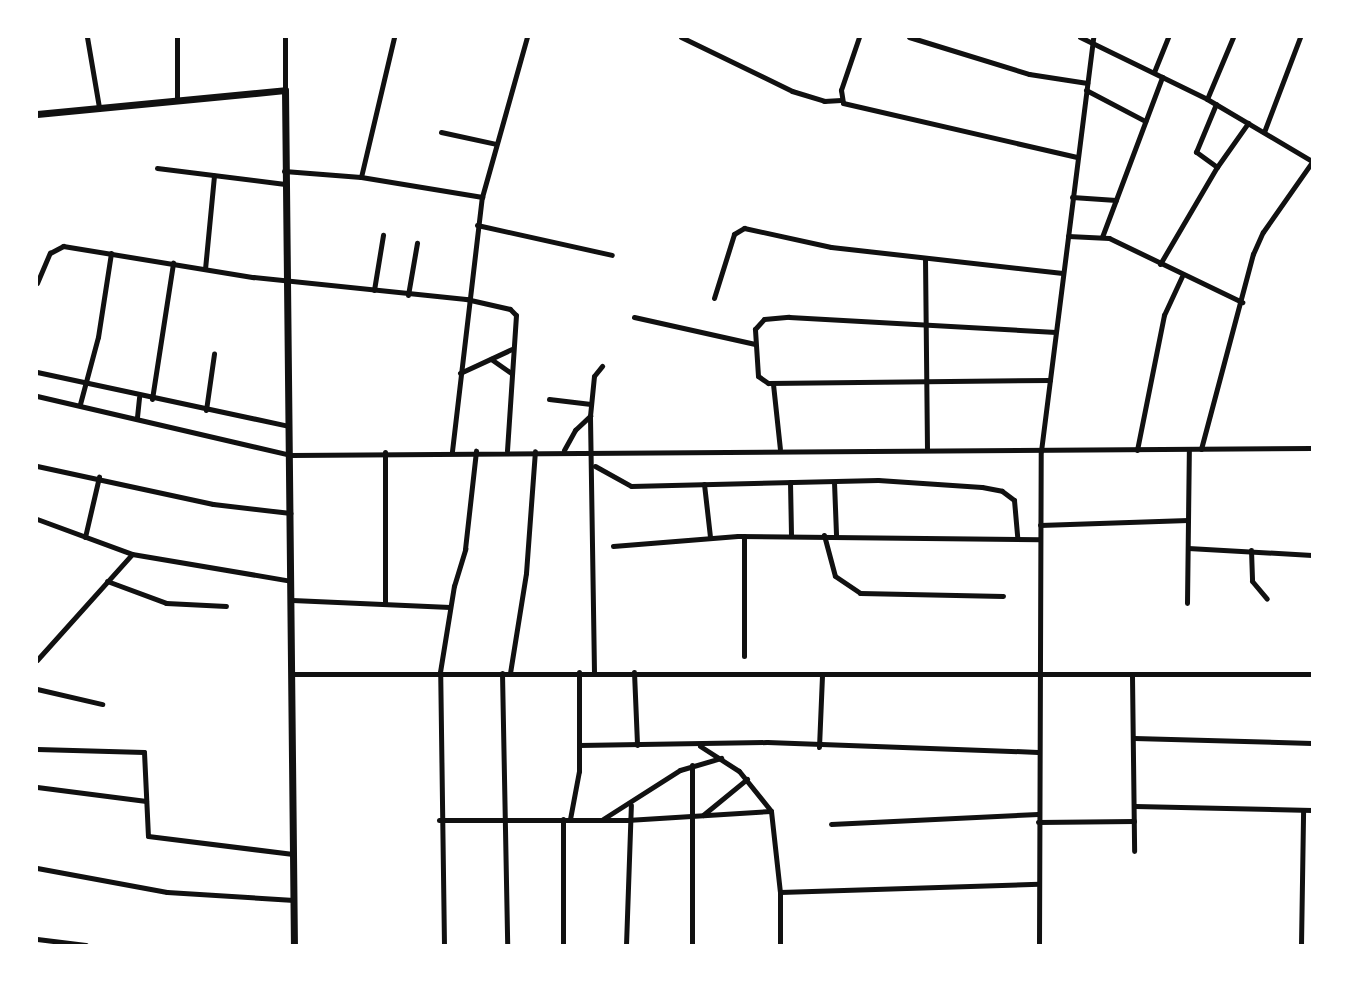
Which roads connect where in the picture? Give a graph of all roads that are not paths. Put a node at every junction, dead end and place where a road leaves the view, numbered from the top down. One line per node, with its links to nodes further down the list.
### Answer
1 (87, 37): 23 (street)
2 (177, 37): 20 (street)
3 (285, 37): 18 (street)
4 (394, 37): 36 (street)
5 (527, 37): 29 (street)
6 (681, 37): 21 (street)
7 (859, 37): 21 (street)
8 (909, 37): 13 (street)
9 (1080, 37): 14 (street)
10 (1168, 37): 15 (street)
11 (1233, 37): 19 (street)
12 (1300, 37): 28 (street)
13 (930, 39): 17 (street)
14 (1093, 39): 15 (street); 17 (street)
15 (1154, 72): 16 (street)
16 (1162, 77): 19 (street); 25 (street)
17 (1086, 87): 25 (street); 30 (street)
18 (285, 90): 20 (street); 34 (street)
19 (1207, 99): 22 (street)
20 (177, 100): 23 (street)
21 (841, 100): 30 (street)
22 (1216, 104): 26 (street); 32 (street)
23 (99, 107): 24 (street)
24 (37, 114)
25 (1145, 121): 40 (street)
26 (1248, 123): 28 (street); 32 (street)
27 (441, 132): 29 (street)
28 (1264, 132): 31 (street)
29 (496, 144): 38 (street)
30 (1077, 157): 39 (street)
31 (1312, 161): 60 (street)
32 (1217, 167): 50 (street)
33 (157, 168): 35 (street)
34 (284, 171): 36 (street); 37 (street)
35 (214, 175): 37 (street); 51 (street)
36 (360, 177): 38 (street)
37 (285, 184): 54 (street)
38 (482, 197): 41 (street)
39 (1072, 197): 40 (street); 43 (street)
40 (1116, 200): 44 (street)
41 (477, 225): 47 (street); 59 (street)
42 (383, 235): 56 (street)
43 (1068, 236): 44 (street); 52 (street)
44 (1102, 237): 50 (street)
45 (417, 243): 57 (street)
46 (111, 253): 49 (street); 55 (street); 74 (street)
47 (612, 255)
48 (925, 258): 52 (street); 58 (street); 62 (street)
49 (173, 264): 51 (street); 78 (street)
50 (1160, 264): 53 (street)
51 (205, 270): 54 (street)
52 (1063, 273): 63 (street)
53 (1182, 276): 60 (street); 93 (street)
54 (285, 281): 56 (street); 85 (street)
55 (37, 284)
56 (374, 290): 57 (street)
57 (408, 295): 59 (street)
58 (714, 298)
59 (467, 299): 65 (street); 70 (street)
60 (1242, 302): 90 (street)
61 (634, 317): 64 (street)
62 (924, 323): 63 (street); 64 (street); 73 (street)
63 (1056, 332): 72 (street)
64 (755, 344): 75 (street)
65 (512, 349): 67 (street); 71 (street)
66 (214, 354): 82 (street)
67 (491, 359): 70 (street); 71 (street)
68 (602, 366): 81 (street)
69 (37, 372): 74 (street)
70 (460, 373): 94 (street)
71 (511, 373): 96 (street)
72 (1050, 380): 73 (street); 98 (street)
73 (925, 382): 75 (street); 86 (street)
74 (85, 384): 77 (street); 80 (street)
75 (773, 384): 88 (street)
76 (37, 396): 80 (street)
77 (139, 397): 78 (street); 84 (street)
78 (152, 399): 82 (street)
79 (549, 399): 81 (street)
80 (80, 404): 84 (street)
81 (591, 404): 83 (street)
82 (206, 410): 85 (street)
83 (590, 416): 91 (street); 92 (street)
84 (137, 417): 100 (street)
85 (288, 426): 100 (street)
86 (927, 447): 88 (street); 98 (street)
87 (1312, 448): 90 (street)
88 (780, 449): 92 (street)
89 (1189, 449): 90 (street); 93 (street); 109 (street)
90 (1201, 449)
91 (564, 450): 92 (street); 97 (street)
92 (592, 450): 102 (street)
93 (1137, 450): 98 (street)
94 (452, 451): 95 (street); 99 (street)
95 (476, 451): 96 (street); 132 (street)
96 (508, 451): 97 (street)
97 (535, 451): 140 (street)
98 (1041, 451): 110 (street)
99 (386, 452): 100 (street); 129 (street)
100 (291, 455): 107 (street)
101 (37, 466): 103 (street)
102 (595, 466): 106 (street); 137 (street)
103 (99, 477): 107 (street); 115 (street)
104 (790, 482): 105 (street); 106 (street); 114 (street)
105 (834, 482): 112 (street); 117 (street)
106 (704, 484): 116 (street)
107 (290, 513): 125 (street)
108 (37, 519): 115 (street)
109 (1188, 520): 110 (street); 120 (street)
110 (1040, 525): 118 (street)
111 (824, 535): 112 (street); 114 (street); 126 (street)
112 (836, 535): 117 (street)
113 (744, 536): 114 (street); 116 (street); 133 (street)
114 (791, 536)
115 (86, 537): 122 (street)
116 (710, 537): 119 (street)
117 (1017, 538): 118 (street)
118 (1040, 540): 144 (street)
119 (612, 546)
120 (1188, 548): 121 (street); 130 (street)
121 (1251, 550): 123 (street); 127 (street)
122 (132, 554): 124 (street); 125 (street)
123 (1312, 555)
124 (107, 581): 131 (street); 134 (street)
125 (291, 581): 128 (street)
126 (1003, 596)
127 (1267, 599)
128 (292, 600): 129 (street); 141 (street)
129 (385, 603): 132 (street)
130 (1187, 603)
131 (226, 606)
132 (450, 607): 135 (street)
133 (744, 656)
134 (37, 660)
135 (440, 672): 139 (street); 141 (street); 171 (street)
136 (579, 672): 137 (street); 140 (street); 152 (street)
137 (594, 672): 138 (street)
138 (634, 672): 142 (street); 150 (street)
139 (502, 673): 140 (street); 169 (street)
140 (510, 673)
141 (291, 674): 178 (street)
142 (822, 674): 144 (street); 153 (street)
143 (1312, 674): 145 (street)
144 (1037, 676): 145 (street); 155 (street)
145 (1132, 676): 148 (street)
146 (37, 689): 147 (street)
147 (103, 704)
148 (1134, 738): 149 (street); 162 (street)
149 (1312, 743)
150 (637, 744): 151 (street); 152 (street)
151 (697, 744): 153 (street); 156 (street)
152 (579, 745): 170 (street)
153 (819, 747): 155 (street)
154 (37, 749): 160 (street)
155 (1038, 751): 166 (street)
156 (721, 758): 157 (street); 158 (street)
157 (692, 765): 161 (street); 168 (street)
158 (747, 779): 164 (street); 167 (street)
159 (37, 787): 160 (street)
160 (146, 801): 178 (street)
161 (631, 805): 172 (street); 173 (street)
162 (1135, 806): 165 (street); 174 (street)
163 (1312, 810): 165 (street)
164 (771, 811): 167 (street); 181 (street)
165 (1303, 811): 193 (street)
166 (1038, 814): 175 (street); 176 (street)
167 (702, 815): 168 (street)
168 (694, 816): 172 (street); 190 (street)
169 (502, 818): 170 (street); 171 (street); 187 (street)
170 (567, 819): 173 (street); 188 (street)
171 (439, 820): 186 (street)
172 (627, 820): 173 (street); 189 (street)
173 (601, 821)
174 (1134, 821): 175 (street); 177 (street)
175 (1038, 822): 180 (street)
176 (831, 824)
177 (1134, 851)
178 (293, 854): 182 (street)
179 (37, 868): 182 (street)
180 (1039, 884): 181 (street); 192 (street)
181 (780, 892): 191 (street)
182 (294, 900): 185 (street)
183 (37, 939): 184 (street)
184 (86, 945)
185 (294, 945)
186 (444, 945)
187 (507, 945)
188 (564, 945)
189 (626, 945)
190 (692, 945)
191 (780, 945)
192 (1039, 945)
193 (1301, 945)

